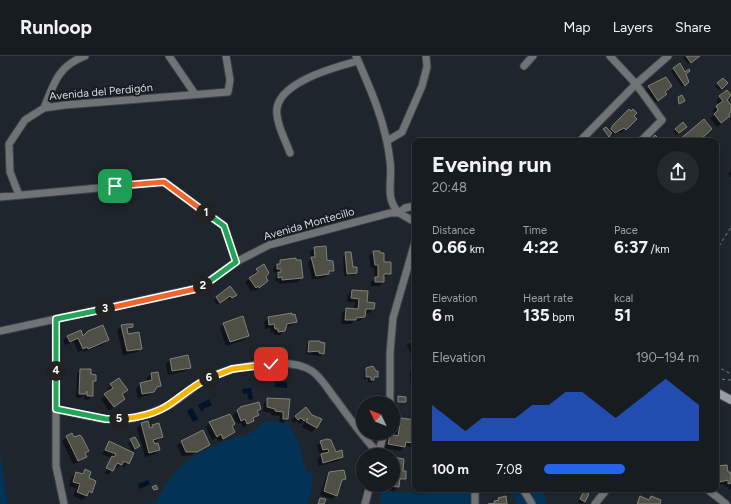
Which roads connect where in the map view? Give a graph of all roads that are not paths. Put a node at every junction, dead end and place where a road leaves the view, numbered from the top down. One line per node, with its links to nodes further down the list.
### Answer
1 (85, 56): 12 (street)
2 (169, 56): 11 (street)
3 (226, 56): 11 (street, Avenida del Perdigón)
4 (426, 56): 15 (street)
5 (533, 56): 9 (street)
6 (610, 56): 10 (street)
7 (668, 56): 10 (street)
8 (357, 58): 15 (street); 16 (street)
9 (524, 66)
10 (636, 84): 13 (street); 14 (street)
11 (195, 94): 12 (street, Avenida del Perdigón)
12 (44, 108): 17 (street, Avenida del Perdigón)
13 (583, 138)
14 (644, 138)
15 (388, 141): 20 (street)
16 (290, 153)
17 (19, 195): 18 (street); 23 (street)
18 (0, 197)
19 (412, 207): 20 (street, Avenida Montecillo)
20 (399, 213): 21 (street); 23 (street, Avenida Montecillo)
21 (412, 220)
22 (412, 252): 27 (street)
23 (236, 262): 24 (street, Avenida Montecillo)
24 (56, 319): 25 (street, Avenida Montecillo); 29 (street)
25 (0, 332)
26 (719, 394): 28 (main road)
27 (390, 396)
28 (731, 400)
29 (56, 409): 30 (street); 36 (street)
30 (372, 448)
31 (369, 492): 37 (street)
32 (475, 492): 38 (street)
33 (525, 492): 39 (street)
34 (605, 492): 40 (street)
35 (711, 492): 41 (street)
36 (64, 504)
37 (366, 504)
38 (475, 504)
39 (532, 504)
40 (595, 504)
41 (726, 504)

